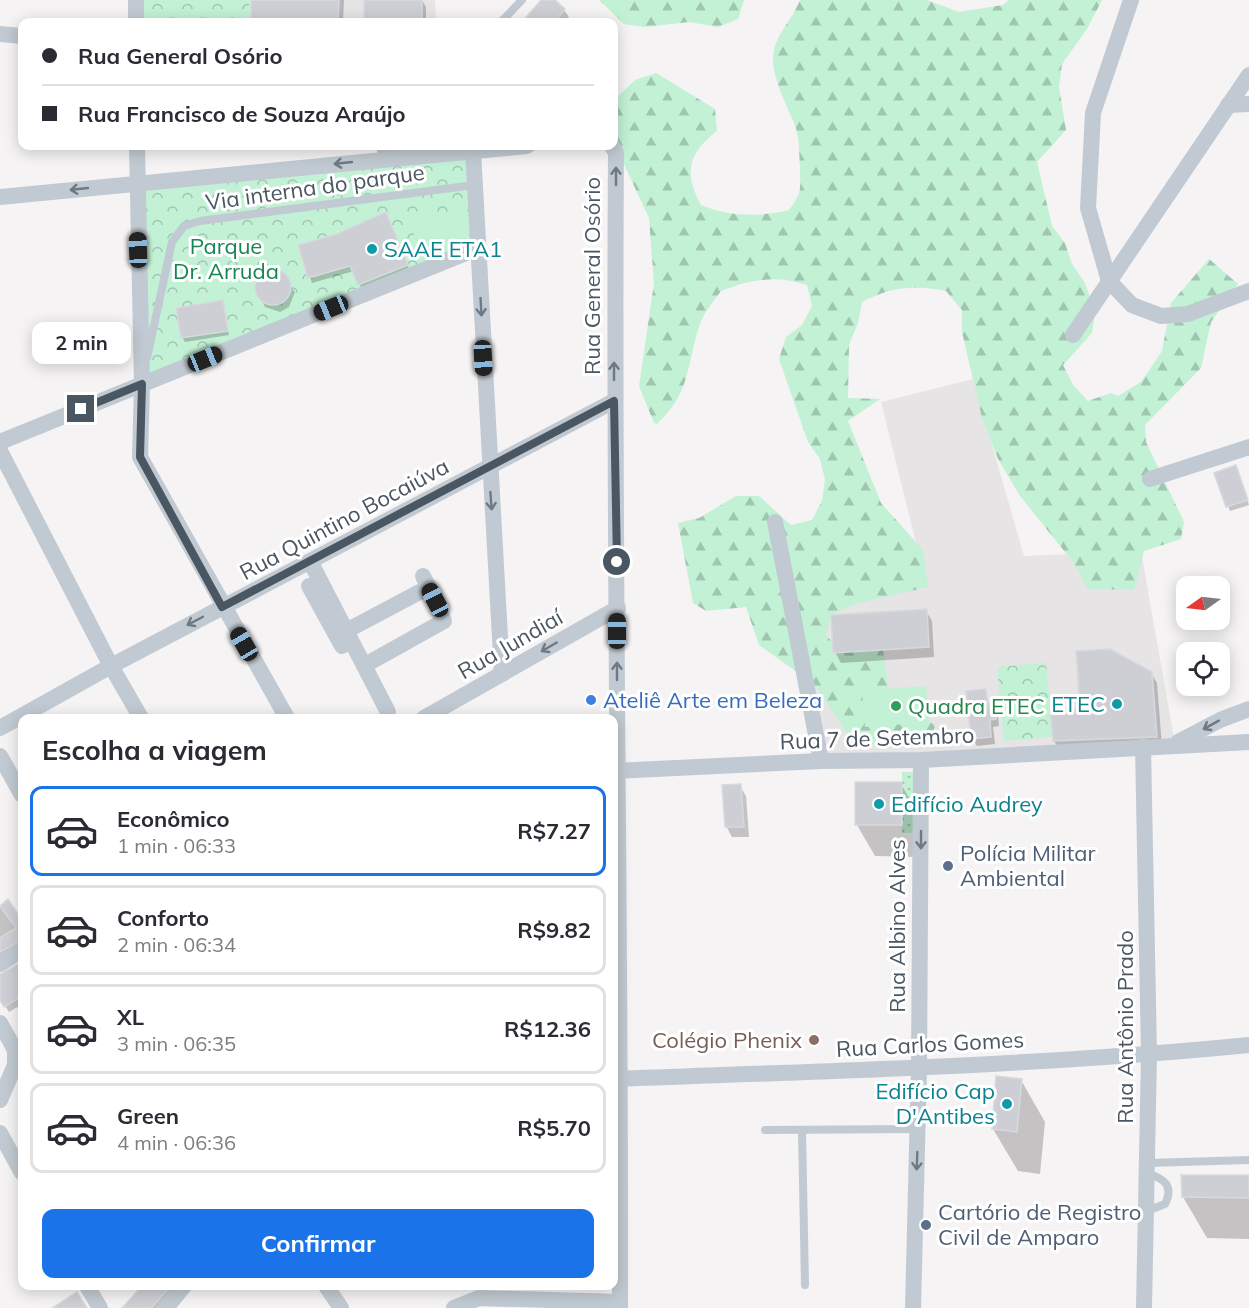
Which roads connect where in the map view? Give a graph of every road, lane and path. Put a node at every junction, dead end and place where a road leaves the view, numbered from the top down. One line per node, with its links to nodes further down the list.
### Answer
1 (136, 0): 4 (street)
2 (522, 0): 5 (lane)
3 (1131, 0): 19 (street)
4 (136, 18)
5 (505, 18)
6 (0, 34): 7 (street)
7 (18, 36)
8 (1249, 75): 10 (street)
9 (1249, 104): 10 (street)
10 (1228, 105): 19 (street)
11 (137, 150): 15 (street)
12 (454, 150): 15 (street, one-way to 15)
13 (473, 150): 16 (street)
14 (614, 150): 23 (street, Rua General Osório, one-way to 14)
15 (137, 184): 17 (street, one-way to 17); 22 (street)
16 (474, 185): 18 (street); 22 (lane, Via interna do parque)
17 (0, 197)
18 (478, 248): 22 (street); 27 (street, one-way to 27)
19 (1109, 281): 20 (street); 21 (street)
20 (1249, 291)
21 (1073, 335)
22 (142, 384): 24 (street); 32 (street)
23 (614, 401): 27 (street, Rua Quintino Bocaiúva); 33 (street, Rua General Osório)
24 (0, 442)
25 (1249, 447): 28 (street)
26 (0, 451): 36 (street)
27 (489, 468): 30 (street, Rua Quintino Bocaiúva); 37 (street, one-way to 37)
28 (1150, 479)
29 (776, 522): 53 (street)
30 (311, 563): 32 (street, Rua Quintino Bocaiúva); 34 (street)
31 (309, 586): 42 (street)
32 (222, 607): 36 (street, Rua Quintino Bocaiúva, one-way to 36); 41 (street)
33 (618, 608): 37 (street, Rua Jundiaí, one-way to 37); 45 (street, Rua General Osório, one-way to 33)
34 (346, 631): 35 (street); 35 (street)
35 (365, 665): 43 (street)
36 (111, 666): 39 (street, Rua Quintino Bocaiúva); 40 (street)
37 (502, 674): 44 (street, Rua Jundiaí)
38 (1249, 709): 49 (street, one-way to 49)
39 (25, 714)
40 (139, 714)
41 (285, 714)
42 (386, 714)
43 (387, 714)
44 (431, 714)
45 (616, 714)
46 (18, 718): 47 (street, Rua Quintino Bocaiúva)
47 (0, 728)
48 (1249, 742): 49 (street, Rua 7 de Setembro)
49 (1175, 744): 50 (street, Rua 7 de Setembro)
50 (1143, 747): 52 (street, Rua 7 de Setembro); 61 (street, Rua Antônio Prado)
51 (0, 756): 55 (street)
52 (921, 760): 53 (street, Rua 7 de Setembro); 63 (street, Rua Albino Alves, one-way to 63)
53 (822, 761): 54 (street, Rua 7 de Setembro)
54 (618, 771)
55 (18, 788)
56 (18, 953): 57 (street)
57 (0, 964)
58 (0, 1023): 60 (street)
59 (1249, 1046): 61 (street, Rua Carlos Gomes)
60 (18, 1054)
61 (1149, 1055): 63 (street, Rua Carlos Gomes); 72 (street, Rua Antônio Prado)
62 (18, 1058): 65 (street)
63 (919, 1068): 64 (street, Rua Carlos Gomes); 66 (street, Rua Albino Alves)
64 (618, 1079)
65 (1, 1096)
66 (918, 1129): 68 (lane); 83 (street, Rua Albino Alves, one-way to 83)
67 (765, 1130): 68 (lane)
68 (802, 1131): 74 (lane)
69 (0, 1133): 71 (street)
70 (1249, 1160): 72 (lane)
71 (18, 1166)
72 (1148, 1168): 84 (street, Rua Antônio Prado)
73 (618, 1192): 78 (street, Rua General Osório)
74 (805, 1285)
75 (89, 1290): 79 (street)
76 (181, 1290): 80 (street)
77 (329, 1290): 81 (street)
78 (620, 1305): 82 (street)
79 (100, 1308)
80 (166, 1308)
81 (341, 1308)
82 (454, 1308)
83 (913, 1308)
84 (1144, 1308)

